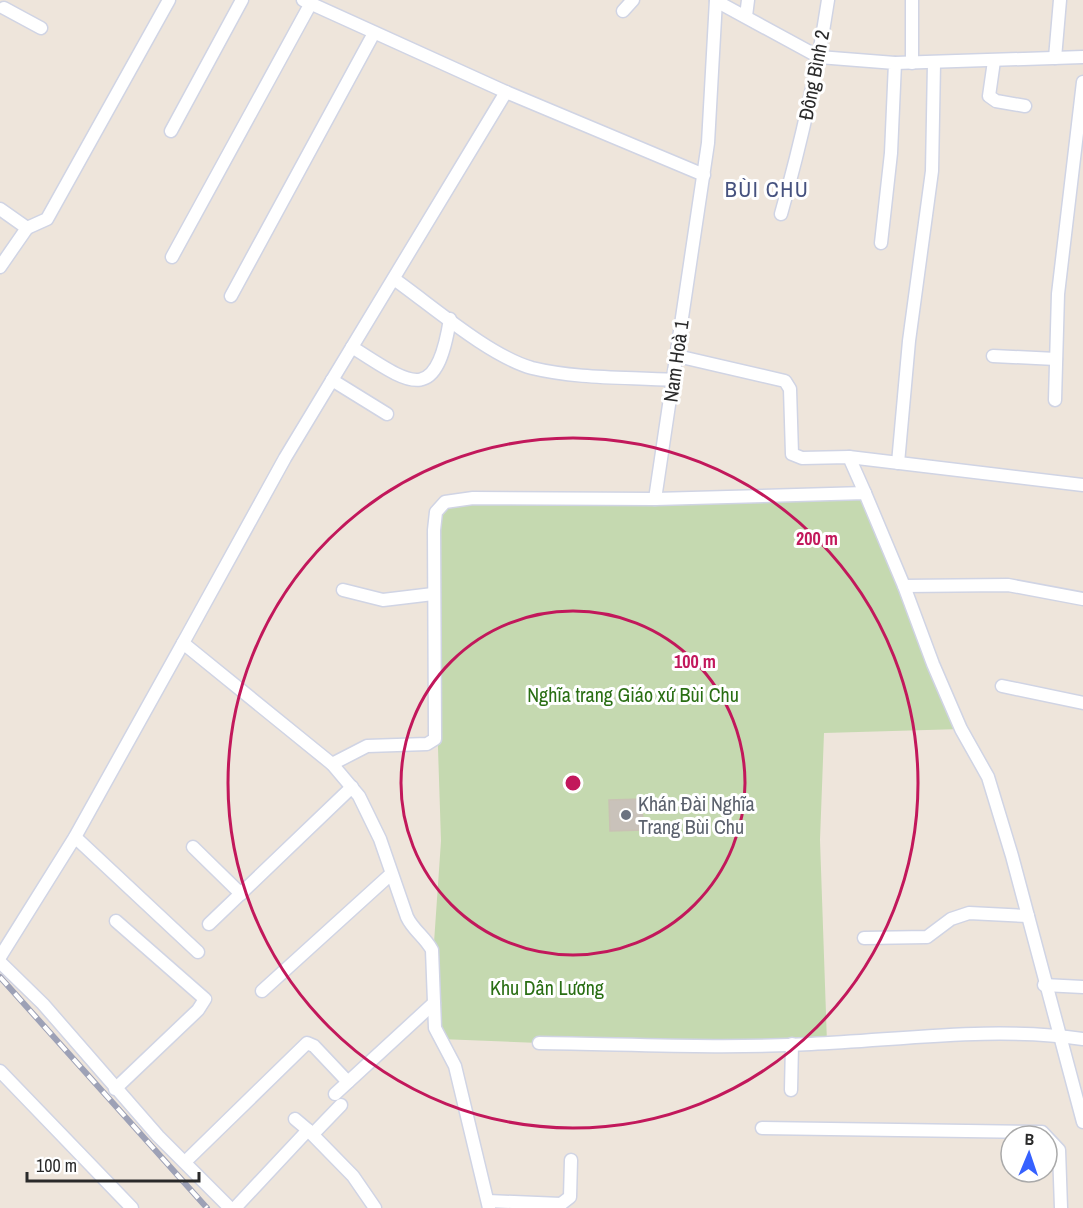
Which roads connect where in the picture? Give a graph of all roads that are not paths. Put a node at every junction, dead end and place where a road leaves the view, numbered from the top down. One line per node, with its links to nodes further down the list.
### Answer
1 (169, 0): 29 (street)
2 (242, 0): 25 (street)
3 (633, 0): 11 (street)
4 (716, 0): 12 (street); 26 (street, Nam Hoà 1)
5 (748, 0): 12 (street)
6 (828, 0): 15 (street, Đông Bình 2)
7 (912, 0): 20 (street)
8 (1060, 0): 17 (street)
9 (307, 2): 14 (street); 31 (street)
10 (4, 7): 13 (street)
11 (623, 11)
12 (746, 16): 15 (street)
13 (41, 28)
14 (374, 33): 23 (street); 34 (street)
15 (819, 57): 19 (street); 28 (street, Đông Bình 2)
16 (1083, 57): 17 (street)
17 (1055, 58): 18 (street)
18 (994, 61): 21 (street); 24 (street)
19 (895, 63): 20 (street); 30 (street)
20 (912, 63): 21 (street)
21 (934, 63): 45 (street)
22 (1083, 82): 39 (street)
23 (506, 92): 26 (street); 33 (street)
24 (1025, 106)
25 (171, 130)
26 (704, 175): 37 (street, Nam Hoà 1)
27 (0, 209): 29 (street)
28 (781, 214)
29 (27, 228): 32 (street)
30 (881, 243)
31 (172, 257)
32 (0, 267)
33 (394, 279): 35 (street); 36 (street)
34 (231, 296)
35 (450, 319): 36 (street); 41 (street)
36 (352, 347): 40 (street)
37 (677, 356): 41 (street, Nam Hoà 1); 44 (street)
38 (993, 356): 39 (street)
39 (1056, 359): 42 (street)
40 (333, 380): 43 (street); 53 (street)
41 (673, 380): 48 (street, Nam Hoà 1)
42 (1055, 400)
43 (387, 414)
44 (849, 457): 45 (street); 47 (street)
45 (898, 463): 46 (street)
46 (1083, 485)
47 (865, 493): 48 (street); 49 (street)
48 (655, 499): 51 (street)
49 (904, 586): 52 (street); 62 (street)
50 (343, 590): 51 (street)
51 (433, 594): 56 (street)
52 (1083, 599)
53 (183, 643): 56 (street); 58 (street)
54 (1002, 686): 55 (street)
55 (1083, 703)
56 (332, 764): 57 (street)
57 (352, 787): 60 (street); 61 (street)
58 (75, 837): 66 (street); 67 (street)
59 (193, 847): 61 (street)
60 (391, 874): 71 (street); 72 (street)
61 (241, 894): 64 (street)
62 (1028, 916): 65 (street); 69 (street)
63 (116, 921): 79 (street)
64 (209, 924)
65 (864, 938)
66 (198, 952)
67 (0, 957)
68 (0, 962): 79 (street)
69 (1044, 985): 70 (street); 73 (street)
70 (1083, 987)
71 (262, 991)
72 (434, 1003): 78 (street); 87 (street)
73 (1058, 1035): 74 (street); 76 (street); 82 (street)
74 (1083, 1039)
75 (539, 1043): 76 (street)
76 (792, 1044): 80 (street)
77 (0, 1071): 88 (street)
78 (348, 1082): 84 (street); 86 (street)
79 (115, 1089): 86 (street)
80 (791, 1090)
81 (295, 1119): 84 (street)
82 (1083, 1122)
83 (762, 1128): 92 (street)
84 (310, 1132): 90 (street); 91 (street)
85 (571, 1160): 87 (street)
86 (185, 1162): 89 (street)
87 (489, 1204)
88 (132, 1208)
89 (230, 1208)
90 (235, 1208)
91 (375, 1208)
92 (1061, 1208)

